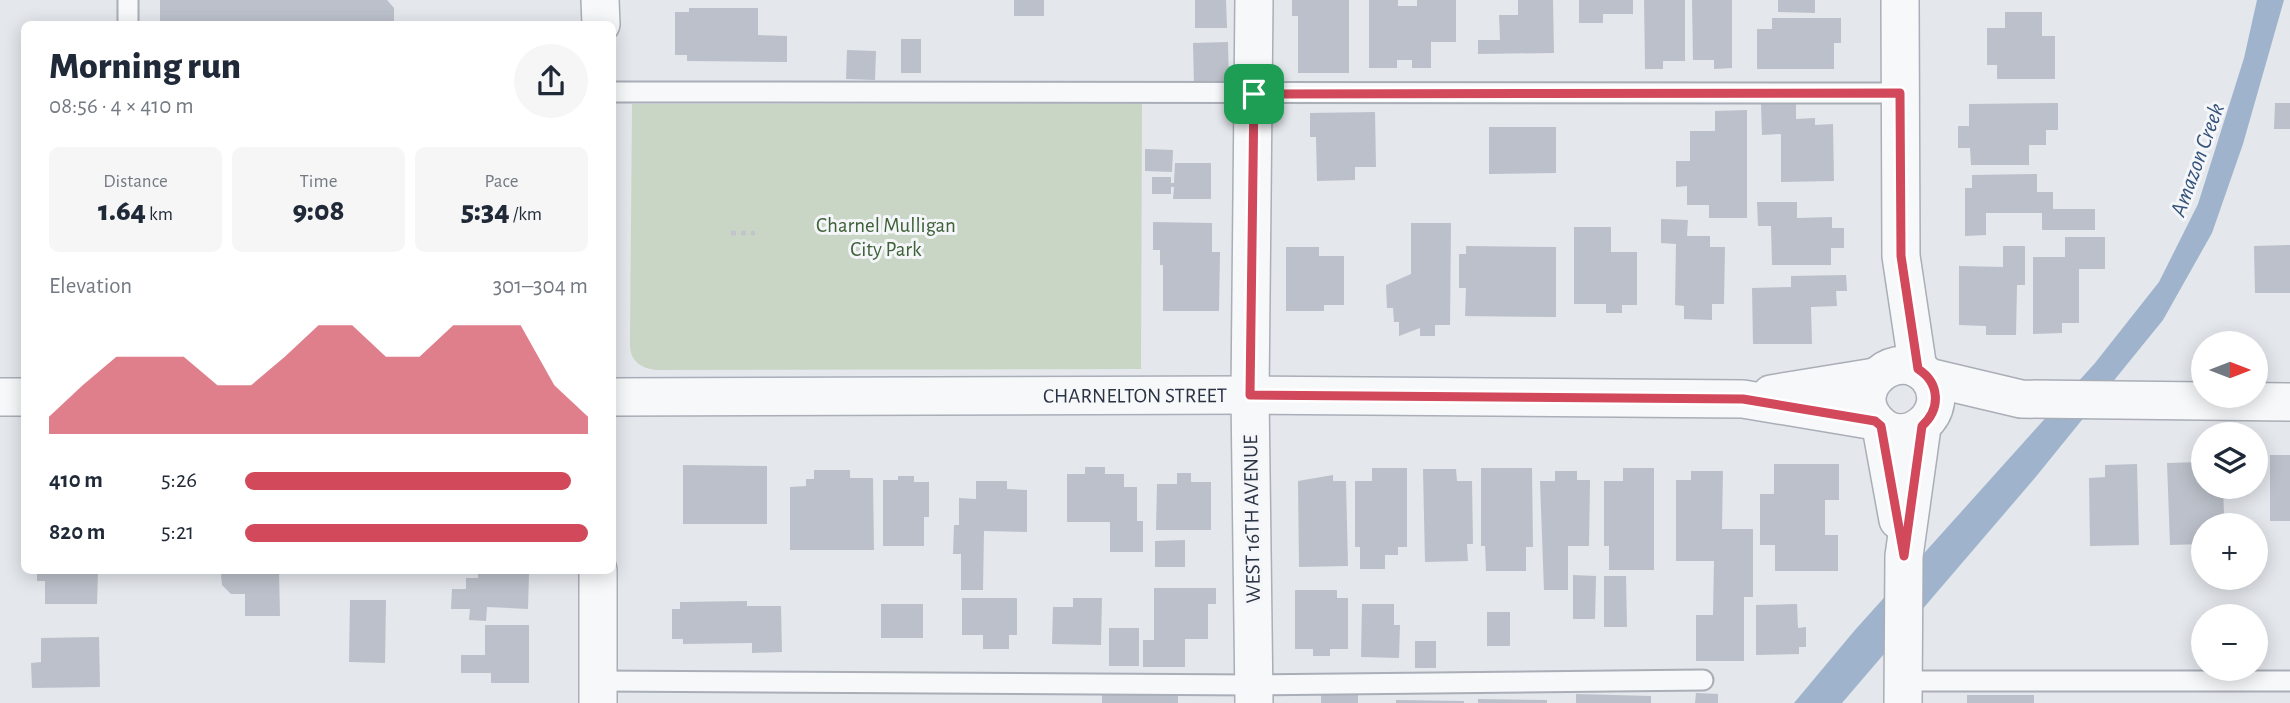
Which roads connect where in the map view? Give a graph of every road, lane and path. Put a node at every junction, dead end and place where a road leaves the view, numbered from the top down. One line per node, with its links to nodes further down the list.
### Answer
1 (128, 0): 5 (lane)
2 (600, 0): 6 (street)
3 (1254, 0): 9 (street, WEST 16TH AVENUE)
4 (1900, 0): 8 (street)
5 (128, 21)
6 (601, 21)
7 (616, 92): 9 (lane)
8 (1900, 93): 9 (lane); 12 (street)
9 (1254, 94): 15 (street, WEST 16TH AVENUE)
10 (731, 233): 11 (path)
11 (755, 233)
12 (1901, 256): 13 (street); 14 (street)
13 (1923, 373): 14 (street); 20 (street); 22 (street)
14 (1878, 374): 19 (street, CHARNELTON STREET); 23 (street)
15 (1250, 395): 18 (street, CHARNELTON STREET); 19 (street, CHARNELTON STREET); 30 (street, WEST 16TH AVENUE)
16 (0, 397): 17 (street)
17 (21, 397)
18 (616, 397)
19 (1743, 399): 23 (street, CHARNELTON STREET)
20 (2033, 399): 21 (street); 22 (street)
21 (2290, 402)
22 (1926, 422): 23 (street); 24 (street)
23 (1878, 424): 24 (street)
24 (1904, 556): 26 (street)
25 (598, 574): 29 (street)
26 (1903, 678): 28 (lane)
27 (1703, 680): 30 (lane)
28 (2290, 681)
29 (598, 692): 30 (lane)
30 (1254, 694)

